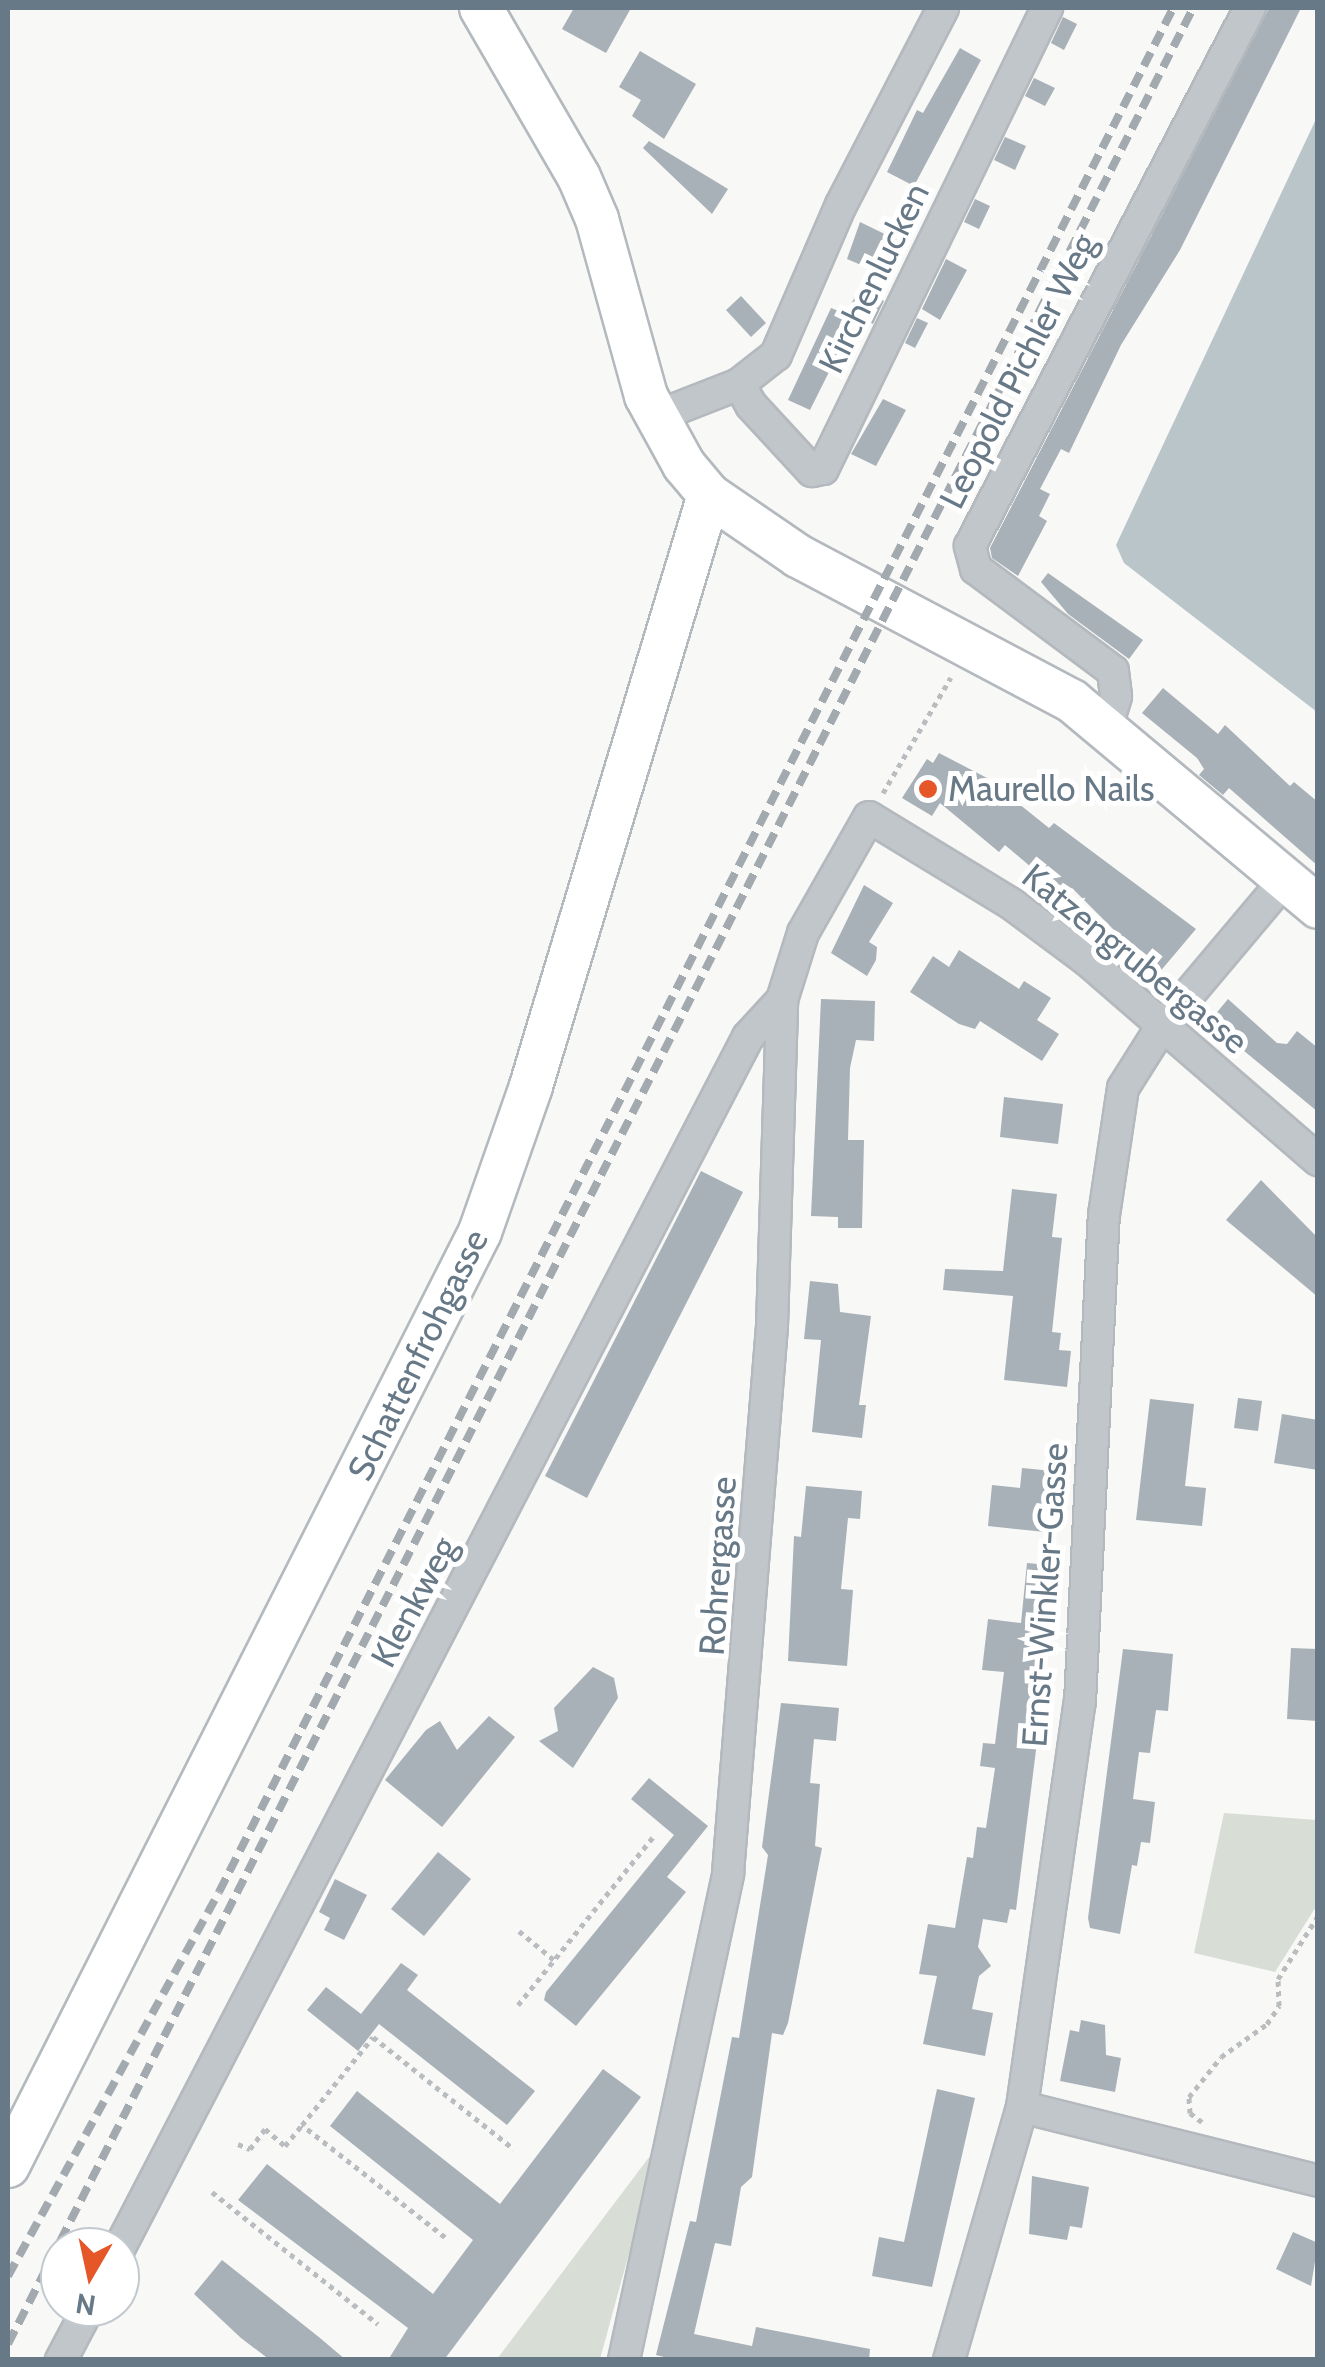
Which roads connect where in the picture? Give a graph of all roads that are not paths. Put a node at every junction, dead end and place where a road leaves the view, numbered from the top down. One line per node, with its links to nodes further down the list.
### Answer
1 (481, 8): 6 (street)
2 (943, 8): 5 (street, Kirchenlucken)
3 (1047, 8): 5 (street, Kirchenlucken)
4 (1250, 8): 8 (street, Leopold Pichler Weg)
5 (740, 384): 6 (street, Kirchenlucken)
6 (655, 417): 7 (street)
7 (709, 495): 8 (street); 16 (street, Schattenfrohgasse)
8 (1107, 726): 10 (street)
9 (882, 824): 12 (street, Rohrergasse); 13 (street, Katzengrubergasse)
10 (1286, 880): 11 (street); 13 (street, Ernst-Winkler-Gasse)
11 (1318, 907)
12 (782, 1000): 18 (street, Klenkweg); 21 (street, Rohrergasse)
13 (1162, 1026): 14 (street, Katzengrubergasse); 15 (street, Ernst-Winkler-Gasse)
14 (1318, 1160)
15 (1022, 2107): 17 (street); 22 (street, Ernst-Winkler-Gasse)
16 (8, 2166)
17 (1318, 2181)
18 (130, 2227)
19 (79, 2327): 20 (street)
20 (62, 2360)
21 (624, 2360)
22 (949, 2360)

